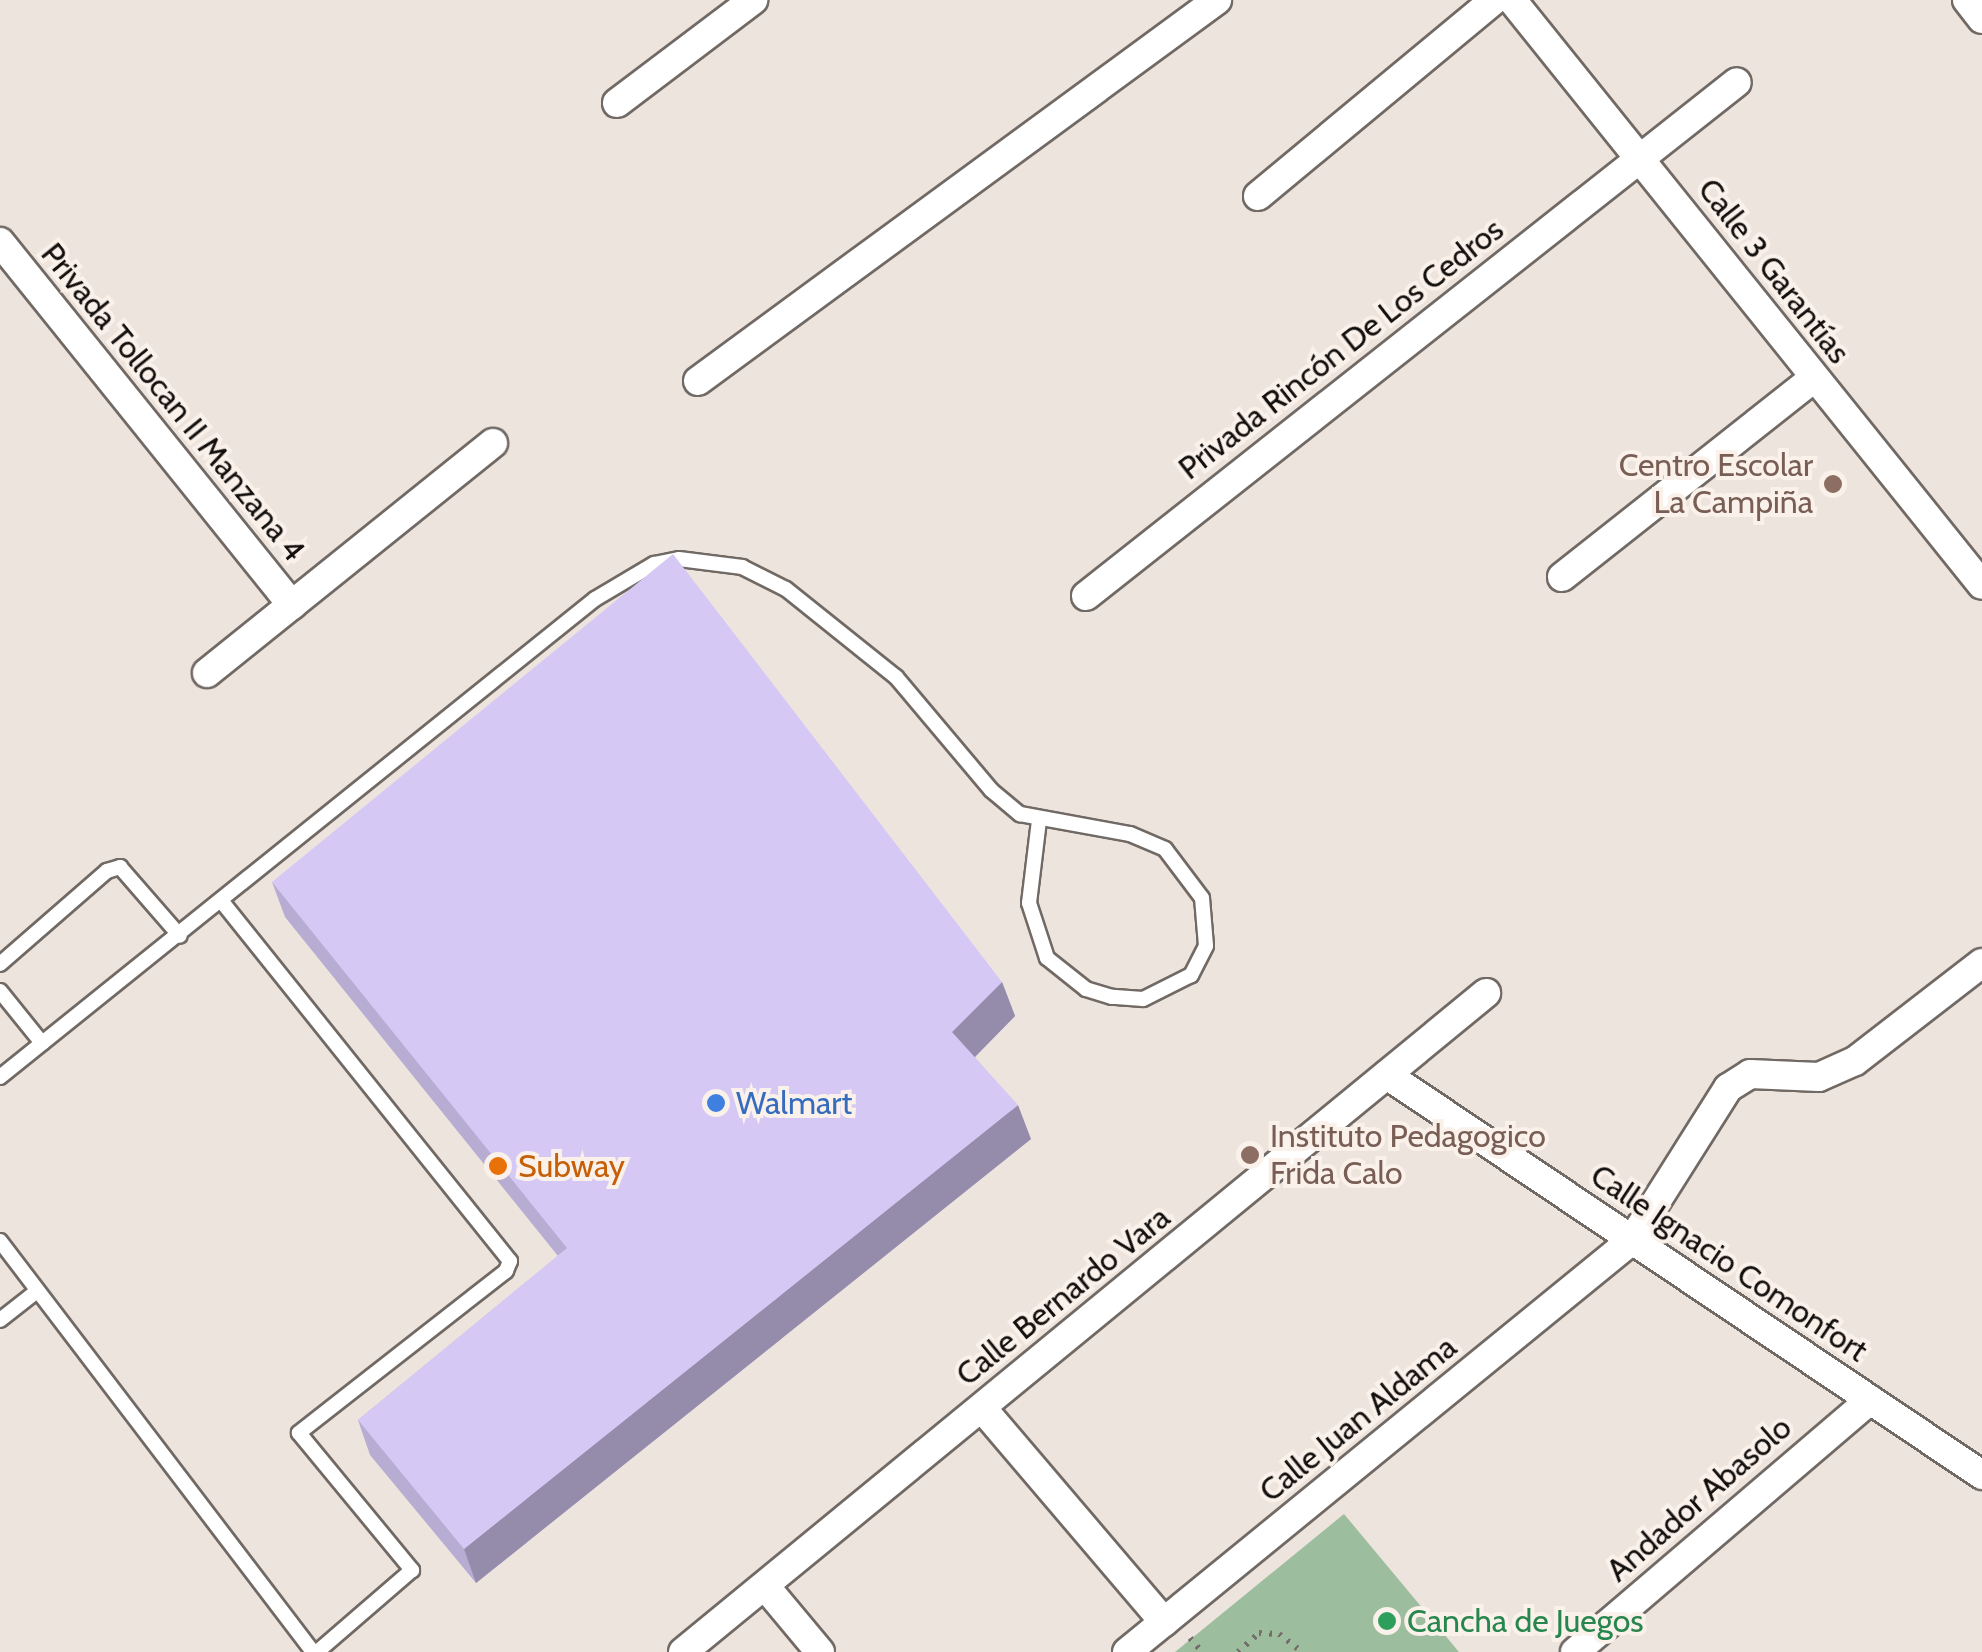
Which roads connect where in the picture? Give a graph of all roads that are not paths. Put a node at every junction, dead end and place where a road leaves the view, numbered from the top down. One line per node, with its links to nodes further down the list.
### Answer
1 (753, 0): 8 (street)
2 (1217, 0): 13 (street)
3 (1494, 0): 10 (street)
4 (1512, 0): 9 (street, Calle 3 Garantías)
5 (1966, 0): 6 (street)
6 (1982, 19)
7 (1737, 82): 9 (street, Privada Rincón De Los Cedros)
8 (617, 103)
9 (1640, 157): 12 (street, Calle 3 Garantías); 17 (street, Privada Rincón De Los Cedros)
10 (1258, 196)
11 (0, 242): 18 (street, Privada Tollocan II Manzana 4)
12 (1814, 378): 15 (street); 16 (street, Calle 3 Garantías)
13 (698, 380)
14 (492, 444): 18 (street)
15 (1562, 577)
16 (1982, 585)
17 (1086, 596)
18 (292, 604): 19 (street)
19 (207, 673)
20 (1040, 820): 20 (lane); 21 (lane)
21 (224, 902): 22 (lane); 39 (lane)
22 (180, 936): 24 (lane); 27 (lane)
23 (1982, 963): 30 (street, Calle Juan Aldama)
24 (0, 964)
25 (0, 991): 27 (lane)
26 (1486, 993): 28 (street, Calle Bernardo Vara)
27 (42, 1043): 29 (lane)
28 (1387, 1076): 30 (street, Calle Ignacio Comonfort); 35 (street, Calle Bernardo Vara)
29 (0, 1077)
30 (1632, 1240): 34 (street, Calle Ignacio Comonfort); 38 (street, Calle Juan Aldama)
31 (0, 1242): 32 (lane)
32 (38, 1291): 33 (lane); 39 (lane)
33 (0, 1320)
34 (1870, 1400): 36 (street, Calle Ignacio Comonfort); 43 (street, Andador Abasolo)
35 (982, 1408): 37 (street, Calle Bernardo Vara); 38 (street)
36 (1982, 1475)
37 (765, 1586): 40 (street, Calle Bernardo Vara); 41 (street)
38 (1164, 1622): 42 (street, Calle Juan Aldama)
39 (315, 1652)
40 (683, 1652)
41 (820, 1652)
42 (1128, 1652)
43 (1575, 1652)

